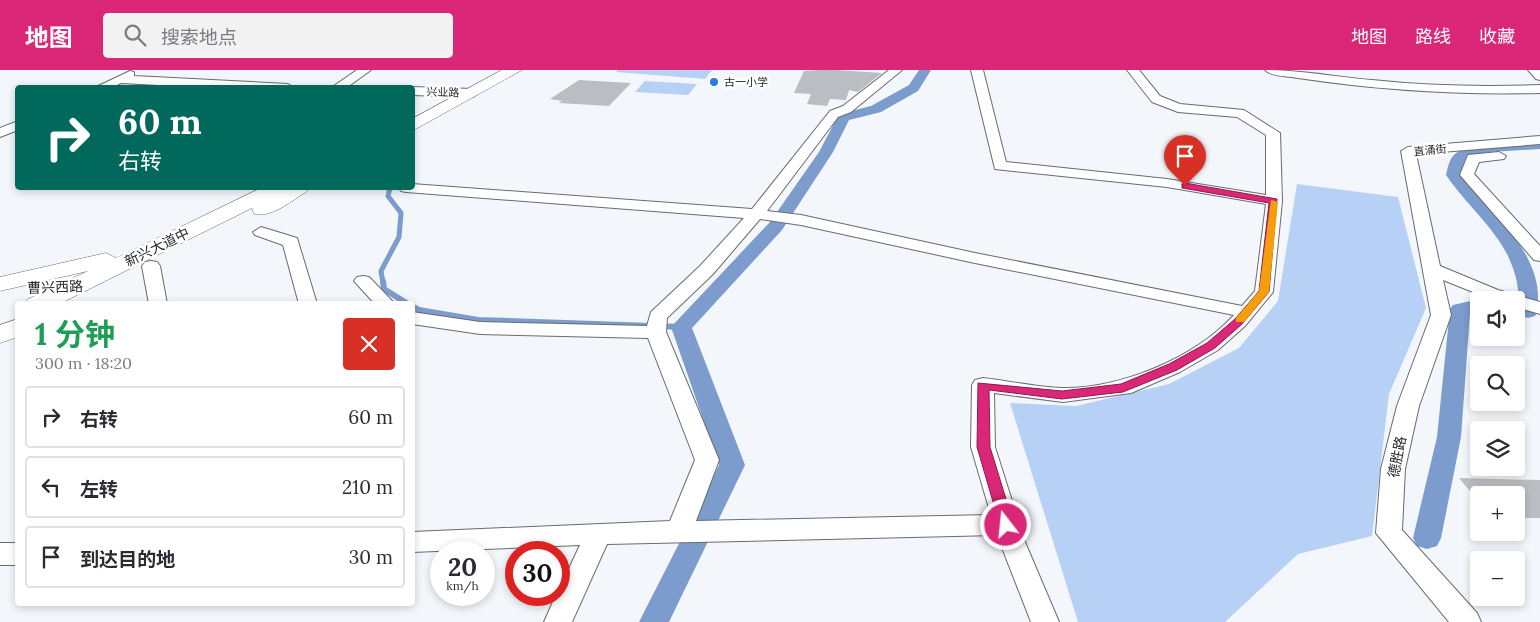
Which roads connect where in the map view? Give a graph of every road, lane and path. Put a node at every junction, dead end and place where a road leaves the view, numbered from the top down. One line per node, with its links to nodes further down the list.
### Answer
1 (139, 70): 12 (street)
2 (365, 70): 16 (street)
3 (498, 70): 19 (main road)
4 (514, 70): 19 (main road)
5 (896, 70): 32 (street)
6 (977, 70): 31 (street)
7 (1133, 70): 31 (street)
8 (1271, 70): 17 (street)
9 (1534, 70): 11 (street)
10 (245, 74): 13 (street)
11 (1540, 77)
12 (119, 79): 13 (street); 14 (street)
13 (224, 84): 15 (street)
14 (106, 85)
15 (240, 85)
16 (342, 85)
17 (1540, 89)
18 (415, 92): 19 (street, 兴业路)
19 (464, 93): 20 (main road); 21 (main road)
20 (415, 116)
21 (415, 124)
22 (15, 126): 23 (street)
23 (0, 133)
24 (1540, 140): 36 (street, 直涌街)
25 (0, 141): 26 (street)
26 (15, 141)
27 (1540, 153): 34 (street)
28 (415, 189): 32 (street)
29 (272, 190): 35 (main road, 新兴大道中)
30 (296, 190): 35 (main road, 新兴大道中)
31 (1274, 201): 49 (street)
32 (757, 214): 49 (street); 53 (street)
33 (261, 232): 45 (street)
34 (1540, 256)
35 (151, 258): 38 (main road); 39 (main road, 新兴大道中); 42 (main road, 新兴大道中); 44 (street)
36 (1432, 268): 41 (street); 64 (street, 德胜路)
37 (363, 281): 46 (street)
38 (0, 284)
39 (109, 285): 42 (main road, 曹兴西路)
40 (0, 290): 42 (main road, 曹兴西路)
41 (1485, 291)
42 (72, 295): 43 (main road, 新兴大道中)
43 (49, 301)
44 (157, 301)
45 (307, 301)
46 (383, 301)
47 (1525, 303): 48 (street)
48 (1540, 308)
49 (1246, 312): 56 (street)
50 (15, 313): 52 (main road)
51 (415, 318): 53 (street)
52 (0, 320)
53 (657, 324): 57 (street)
54 (15, 328): 55 (main road)
55 (0, 335)
56 (1006, 525): 57 (street); 63 (street)
57 (679, 531): 58 (street)
58 (598, 535): 59 (street); 62 (street)
59 (415, 542)
60 (0, 554): 61 (street)
61 (15, 554)
62 (558, 622)
63 (1045, 622)
64 (1467, 622)

